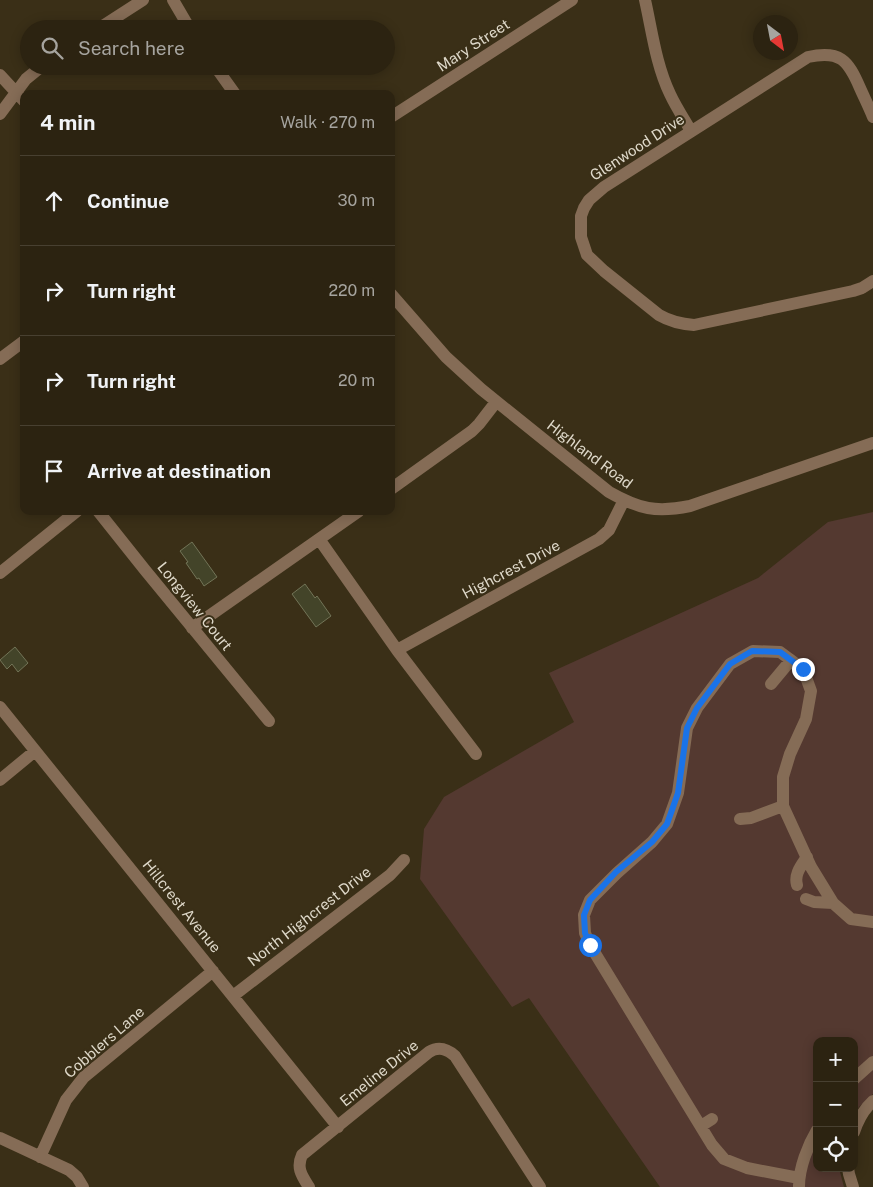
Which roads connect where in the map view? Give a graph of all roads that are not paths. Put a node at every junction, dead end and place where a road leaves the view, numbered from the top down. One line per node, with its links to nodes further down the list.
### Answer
1 (143, 0): 5 (street)
2 (173, 0): 6 (street)
3 (572, 0): 13 (street, Mary Street)
4 (645, 0): 16 (street)
5 (112, 20)
6 (185, 20)
7 (0, 75): 12 (street)
8 (31, 75): 10 (street)
9 (221, 75): 11 (street)
10 (22, 90)
11 (232, 90)
12 (20, 97): 14 (street)
13 (395, 113)
14 (0, 114)
15 (873, 117): 16 (street, Glenwood Drive)
16 (691, 132): 17 (street, Glenwood Drive)
17 (873, 281)
18 (395, 299): 21 (street, Highland Road)
19 (20, 344): 20 (street)
20 (0, 359)
21 (496, 402): 23 (street); 24 (street, Highland Road)
22 (873, 443): 24 (street, Highland Road)
23 (395, 486)
24 (624, 500): 31 (street, Highcrest Drive)
25 (72, 515): 29 (street)
26 (101, 515): 30 (street, Longview Court)
27 (353, 515): 28 (street)
28 (319, 539): 30 (street); 31 (street)
29 (0, 573)
30 (192, 628): 35 (street, Longview Court)
31 (397, 650): 37 (street)
32 (791, 660): 33 (street); 39 (street); 58 (street)
33 (771, 684)
34 (0, 707): 36 (street, Hillcrest Avenue)
35 (268, 721)
36 (35, 751): 38 (street); 47 (street, Hillcrest Avenue)
37 (476, 754)
38 (0, 780)
39 (783, 806): 40 (street); 41 (street)
40 (740, 819)
41 (807, 857): 43 (street); 45 (street)
42 (404, 860): 48 (street, North Highcrest Drive)
43 (797, 885)
44 (806, 899): 45 (street)
45 (832, 903): 46 (street)
46 (873, 922)
47 (213, 972): 48 (street, Hillcrest Avenue); 56 (street, Cobblers Lane)
48 (233, 996): 52 (street, Hillcrest Avenue)
49 (873, 1062): 50 (street)
50 (858, 1075)
51 (873, 1101): 53 (street)
52 (338, 1127): 60 (street, Emeline Drive); 61 (street, Emeline Drive)
53 (856, 1127)
54 (813, 1136): 58 (street)
55 (0, 1138): 56 (street)
56 (40, 1157): 59 (street)
57 (849, 1172): 62 (street)
58 (799, 1183)
59 (83, 1187)
60 (308, 1187)
61 (540, 1187)
62 (853, 1187)

